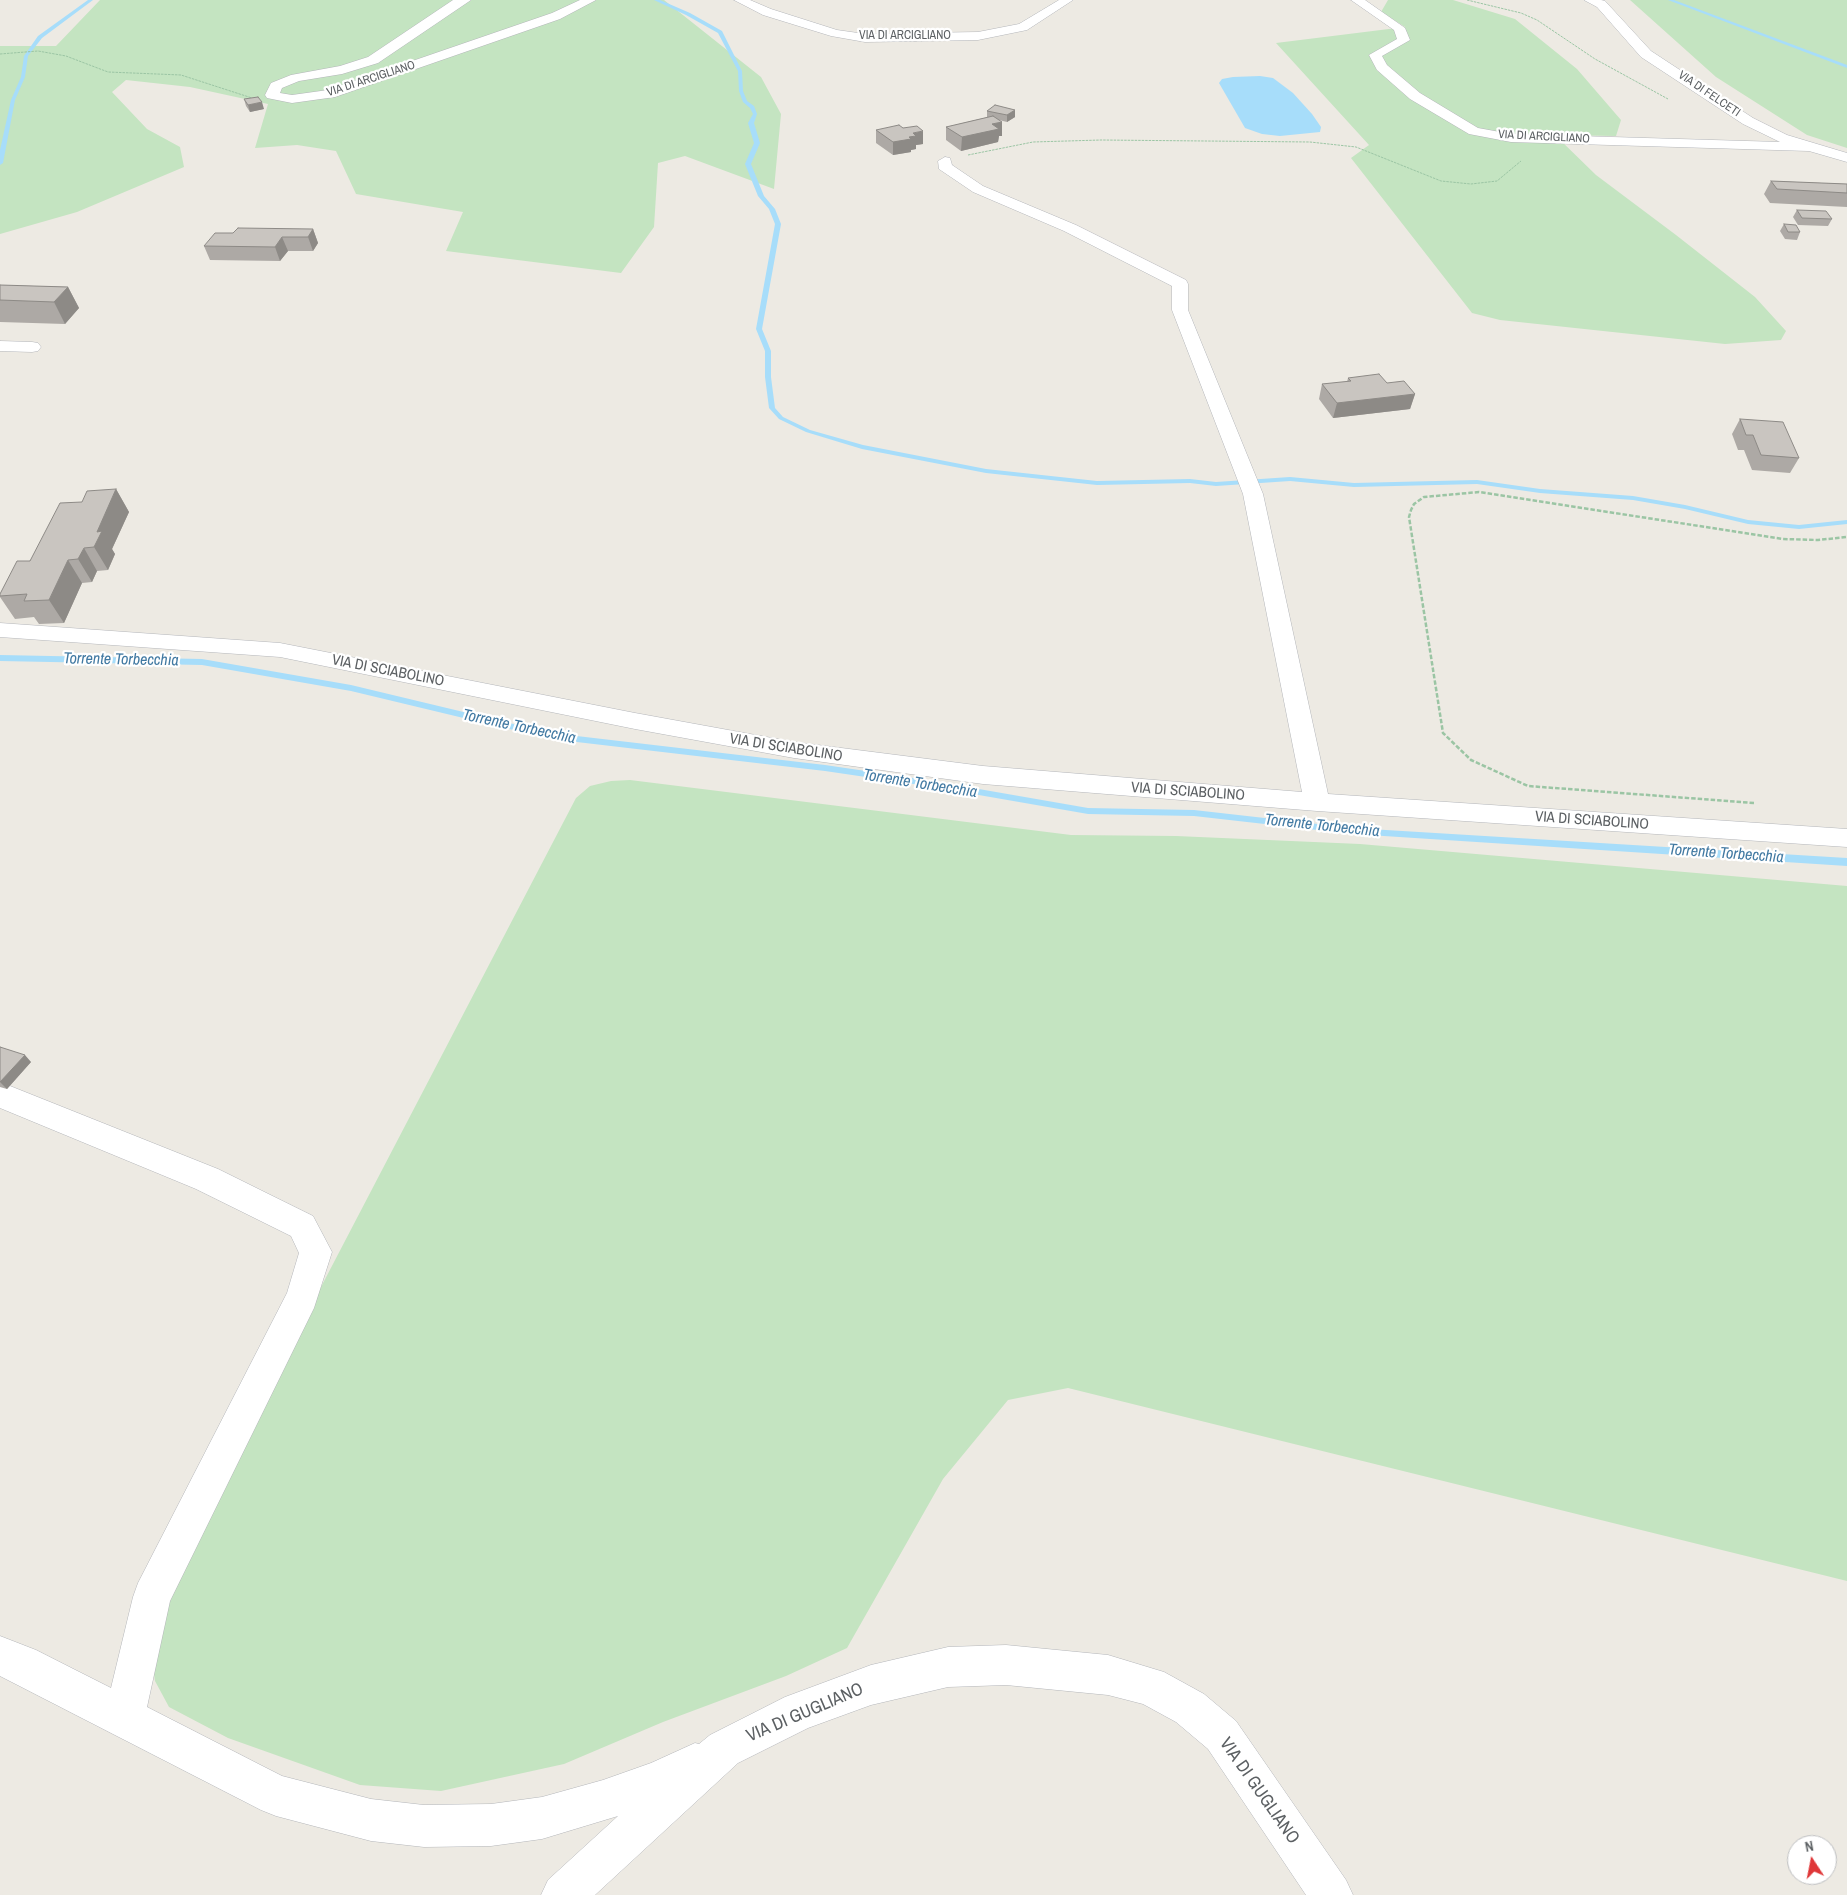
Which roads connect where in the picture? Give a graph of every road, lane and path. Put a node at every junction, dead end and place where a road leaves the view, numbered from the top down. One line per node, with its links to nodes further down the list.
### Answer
1 (465, 0): 10 (street, VIA DI ARCIGLIANO)
2 (590, 0): 10 (street, VIA DI ARCIGLIANO)
3 (740, 0): 4 (street, VIA DI ARCIGLIANO)
4 (1067, 0)
5 (1357, 0): 8 (street, VIA DI ARCIGLIANO)
6 (1466, 0): 11 (path)
7 (1590, 0): 13 (street, VIA DI FELCETI)
8 (1376, 5): 12 (street, VIA DI ARCIGLIANO)
9 (0, 54): 10 (path)
10 (279, 96)
11 (1676, 103)
12 (1538, 138): 13 (street, VIA DI ARCIGLIANO); 15 (path)
13 (1807, 147): 14 (street, VIA DI FELCETI)
14 (1847, 158)
15 (945, 161): 20 (street)
16 (0, 346): 17 (street)
17 (32, 347)
18 (1847, 537): 21 (path)
19 (0, 630): 20 (street, VIA DI SCIABOLINO)
20 (1317, 802): 22 (street, VIA DI SCIABOLINO)
21 (1757, 803)
22 (1847, 838)
23 (0, 1095): 25 (street)
24 (0, 1656): 25 (street)
25 (124, 1718): 26 (street)
26 (724, 1749): 27 (street, VIA DI GUGLIANO); 28 (street, VIA DI GUGLIANO)
27 (563, 1895)
28 (1331, 1895)

